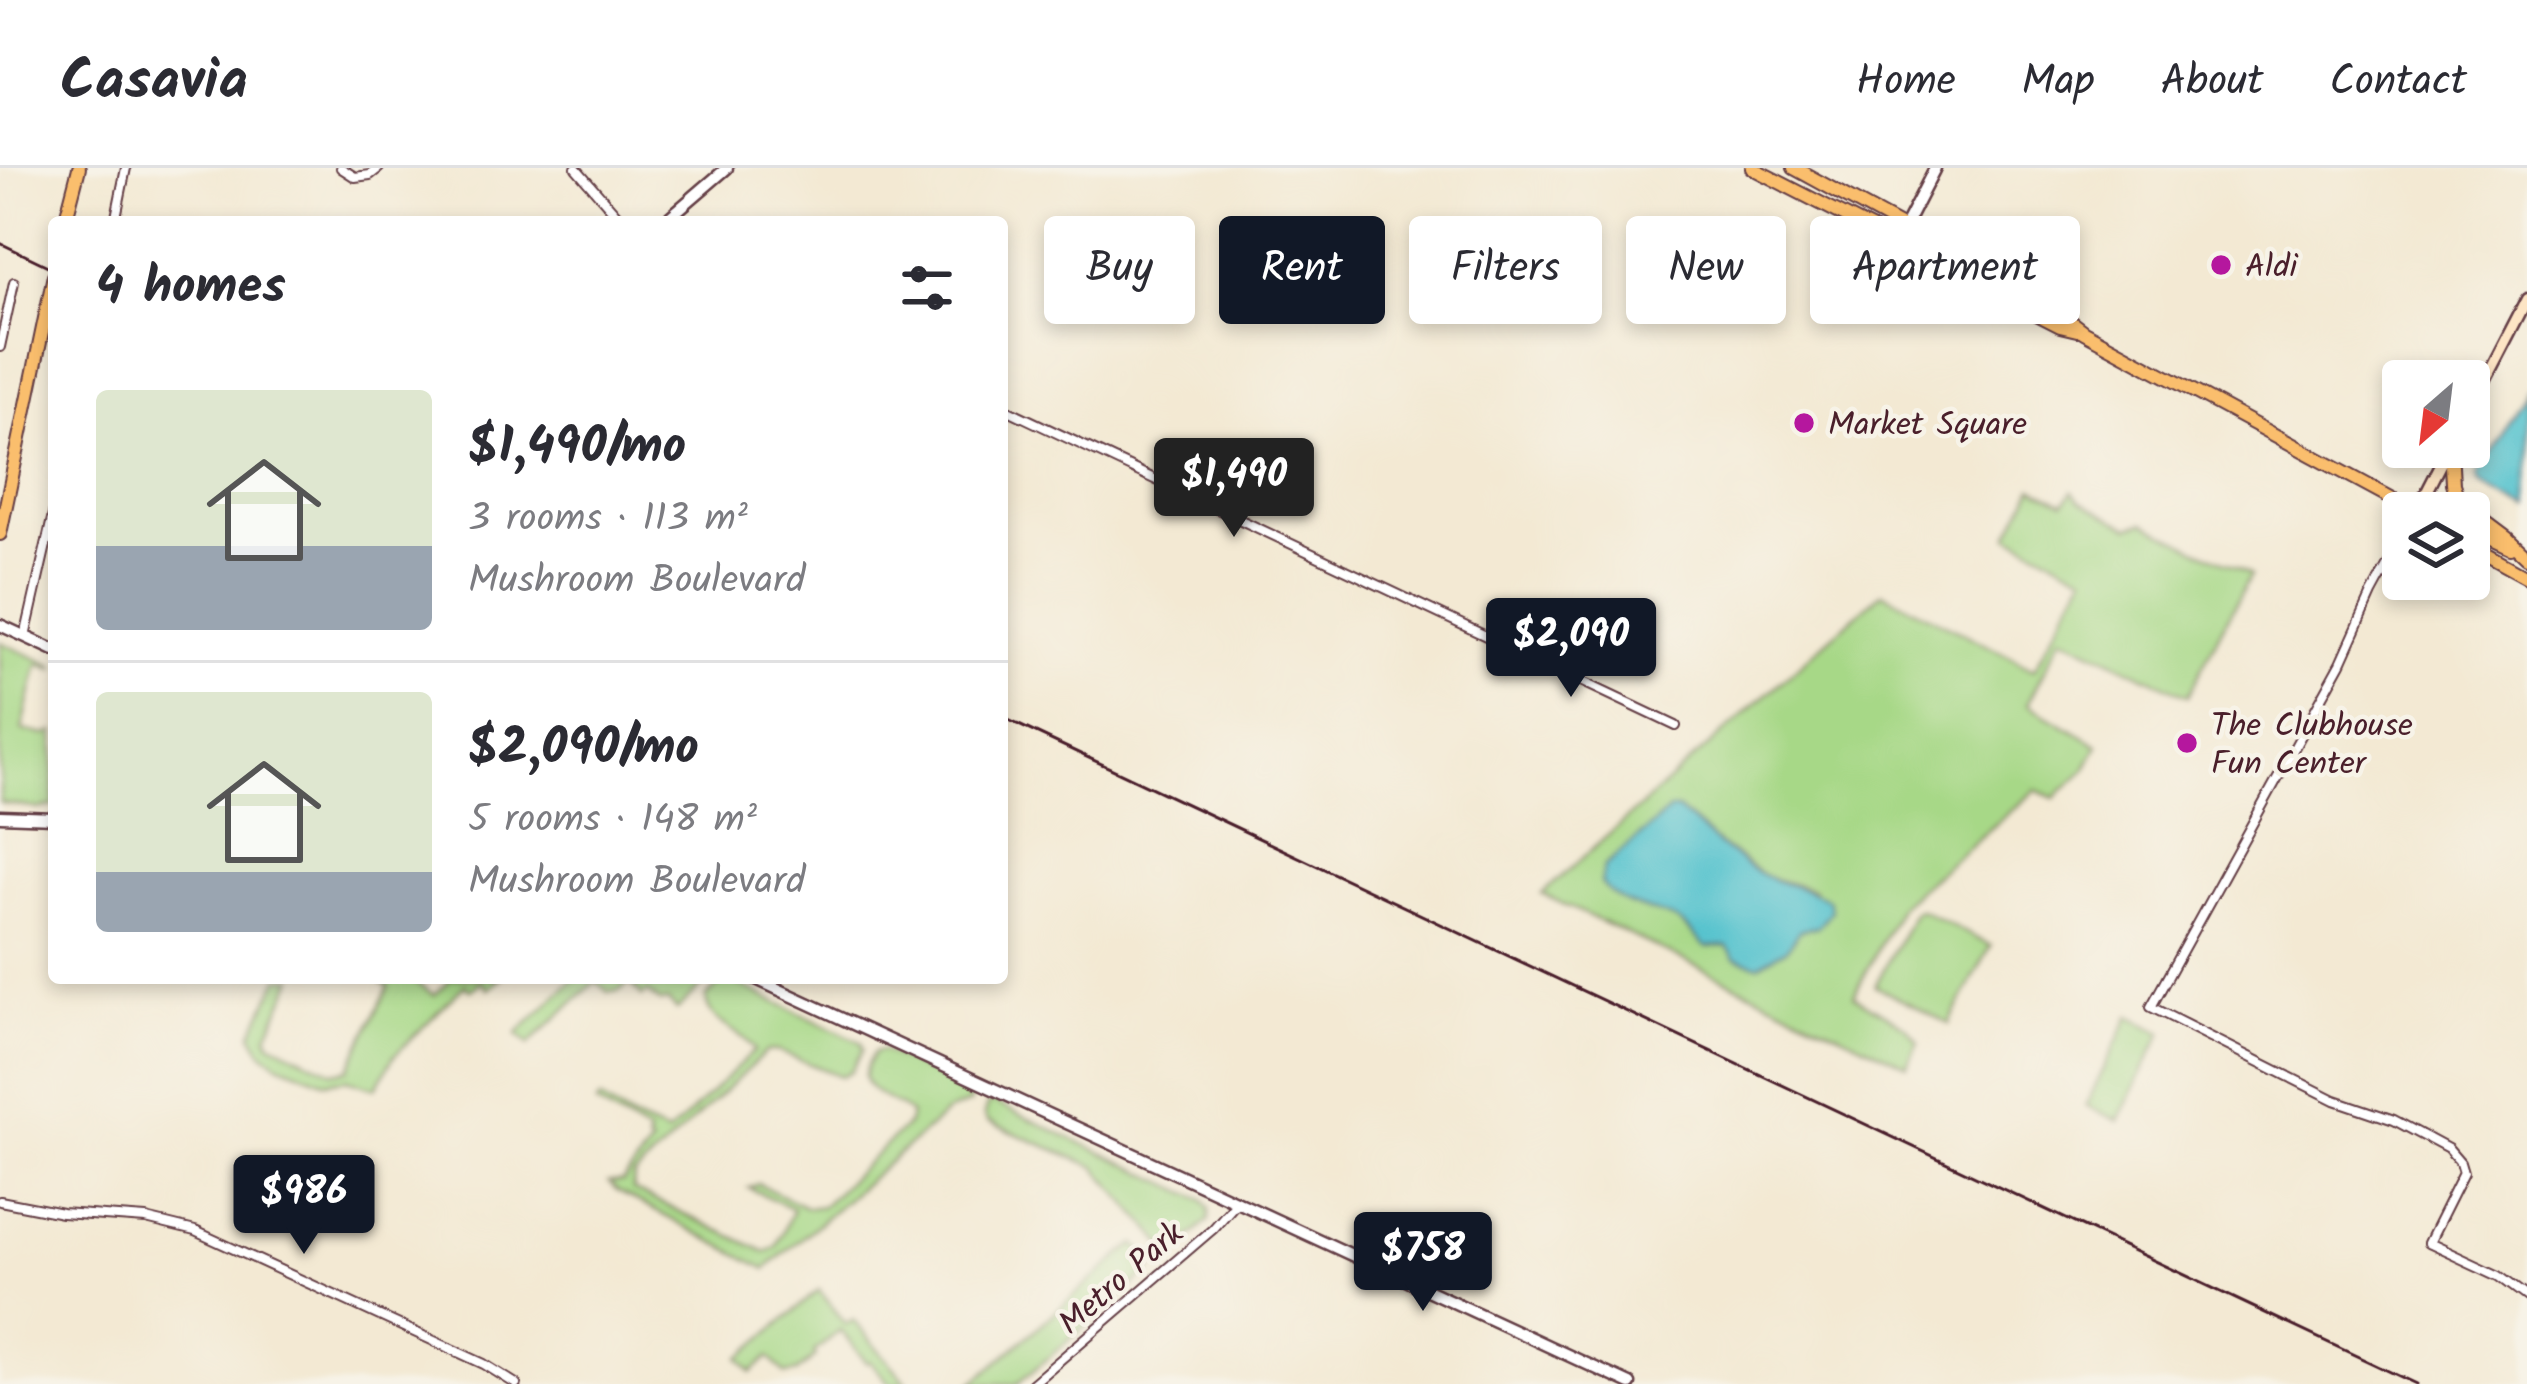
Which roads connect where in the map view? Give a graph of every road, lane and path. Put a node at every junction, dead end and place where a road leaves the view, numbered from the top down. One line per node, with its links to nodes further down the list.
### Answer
1 (79, 168): 10 (main road)
2 (126, 168): 11 (street)
3 (341, 168): 4 (street)
4 (379, 168)
5 (576, 168): 12 (street)
6 (727, 168): 13 (street)
7 (1752, 168): 14 (main road)
8 (1794, 168): 15 (main road)
9 (1935, 168): 16 (street)
10 (67, 216)
11 (116, 216)
12 (618, 216)
13 (671, 216)
14 (1845, 216)
15 (1883, 216)
16 (1910, 216)
17 (14, 282): 23 (street)
18 (2527, 299): 24 (main road)
19 (48, 304): 28 (main road)
20 (2056, 324): 22 (main road)
21 (2073, 324): 22 (main road)
22 (2084, 332): 27 (main road)
23 (0, 347)
24 (2490, 371)
25 (1008, 410): 38 (street)
26 (2452, 468): 32 (main road)
27 (2384, 492)
28 (0, 534)
29 (48, 536): 36 (street)
30 (2490, 539): 32 (main road)
31 (2490, 557): 34 (main road)
32 (2527, 558)
33 (2382, 576): 44 (street)
34 (2527, 578)
35 (1, 626): 36 (street)
36 (25, 637): 37 (street)
37 (48, 647)
38 (1676, 726)
39 (0, 817): 40 (street)
40 (48, 818)
41 (767, 984): 43 (street)
42 (0, 1201): 45 (street)
43 (1236, 1203): 46 (street, Metro Park); 47 (street)
44 (2527, 1297)
45 (516, 1384)
46 (1032, 1384)
47 (1630, 1384)

